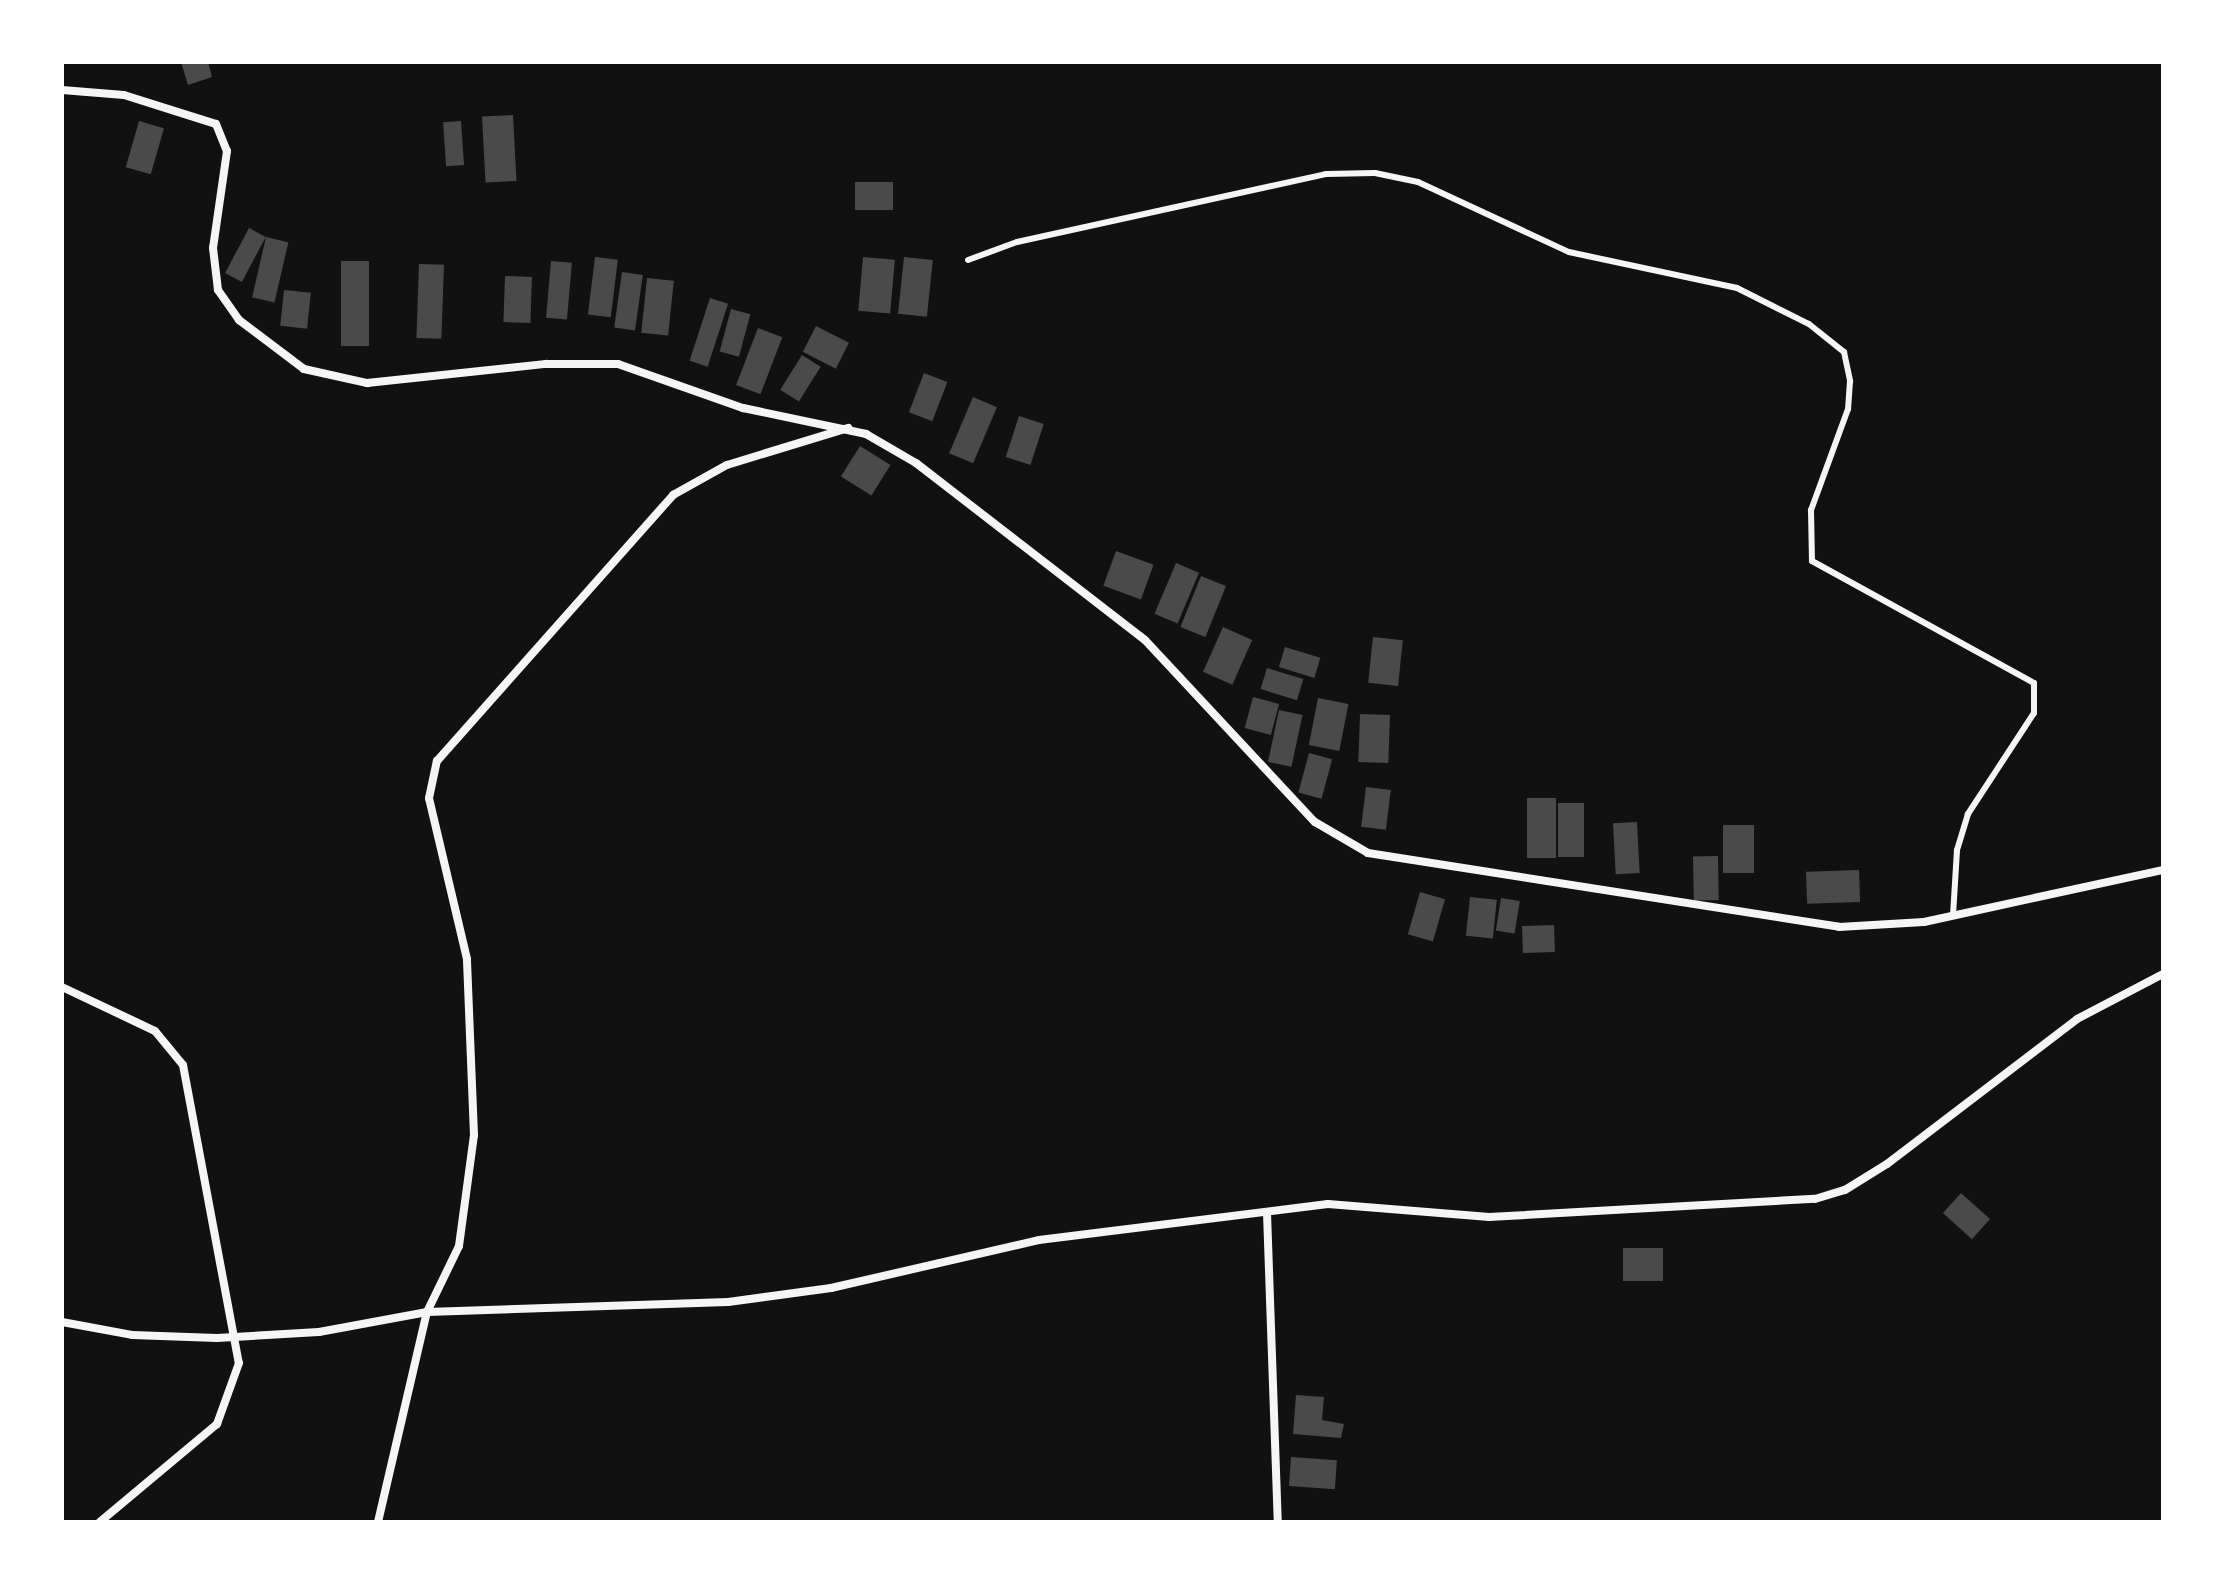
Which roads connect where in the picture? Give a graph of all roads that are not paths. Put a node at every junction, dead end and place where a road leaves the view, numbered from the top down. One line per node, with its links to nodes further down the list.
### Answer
1 (62, 90): 3 (street)
2 (968, 260): 5 (lane)
3 (849, 428): 5 (street); 9 (street)
4 (2163, 870): 5 (street)
5 (1953, 915)
6 (2163, 974): 8 (street)
7 (62, 987): 11 (street)
8 (1267, 1213): 9 (street); 14 (street)
9 (427, 1312): 11 (street); 13 (street)
10 (62, 1322): 11 (street)
11 (235, 1337): 12 (street)
12 (100, 1522)
13 (378, 1522)
14 (1278, 1522)

